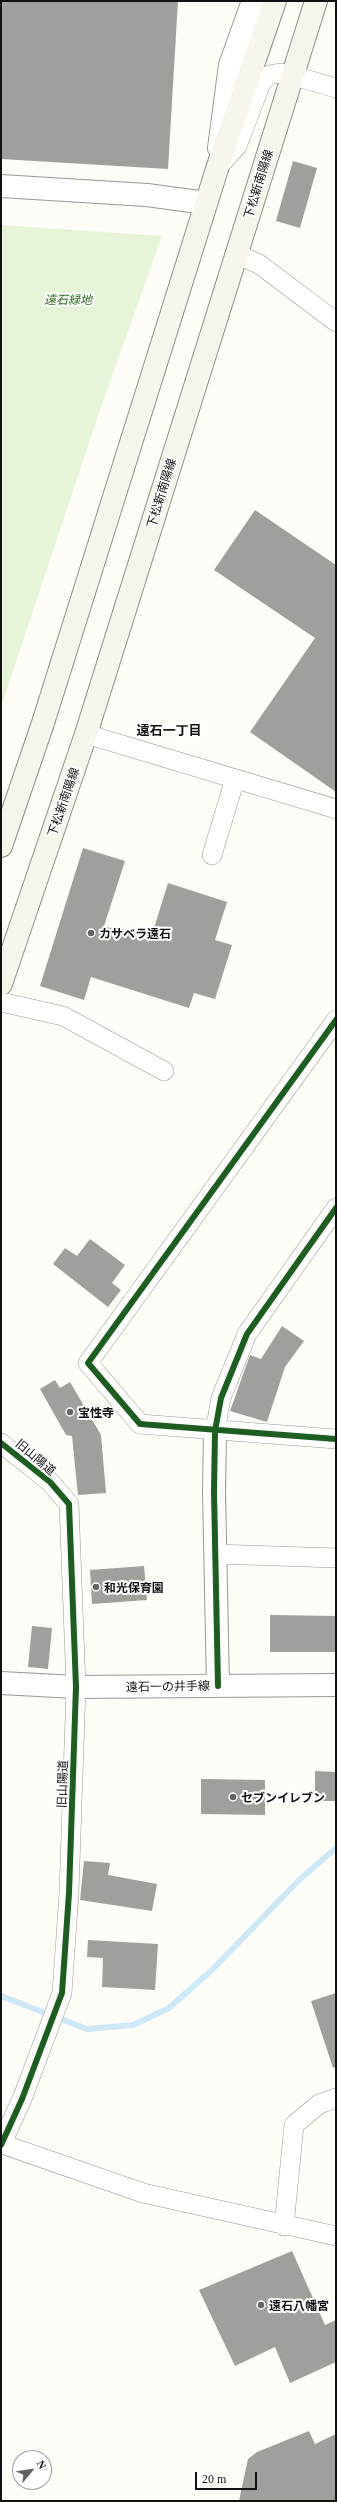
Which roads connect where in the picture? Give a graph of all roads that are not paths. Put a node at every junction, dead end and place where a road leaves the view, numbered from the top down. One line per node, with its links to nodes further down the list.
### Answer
1 (253, 1): 6 (street)
2 (275, 1): 6 (main road)
3 (316, 1): 4 (main road, 下松新南陽線)
4 (291, 75): 5 (street); 6 (street); 9 (main road, 下松新南陽線)
5 (336, 88)
6 (217, 169): 8 (main road)
7 (1, 186): 8 (street)
8 (206, 203): 14 (main road)
9 (236, 254): 10 (street); 11 (main road, 下松新南陽線)
10 (336, 322)
11 (86, 734): 12 (street); 16 (main road, 下松新南陽線)
12 (235, 779): 13 (street); 15 (street)
13 (336, 809)
14 (1, 846)
15 (212, 855)
16 (1, 984)
17 (1, 1002): 19 (street)
18 (336, 1020): 21 (street)
19 (164, 1072)
20 (336, 1208): 21 (street)
21 (216, 1431): 22 (street); 24 (street)
22 (336, 1438)
23 (1, 1443): 29 (street, 旧山陽道)
24 (215, 1554): 25 (street); 28 (street)
25 (336, 1558)
26 (1, 1683): 29 (street, 遠石一の井手線)
27 (336, 1685): 28 (street, 遠石一の井手線)
28 (218, 1686): 29 (street, 遠石一の井手線)
29 (76, 1687): 31 (street, 旧山陽道)
30 (336, 2098): 32 (street)
31 (1, 2145): 32 (street)
32 (284, 2226): 33 (street)
33 (336, 2236)

